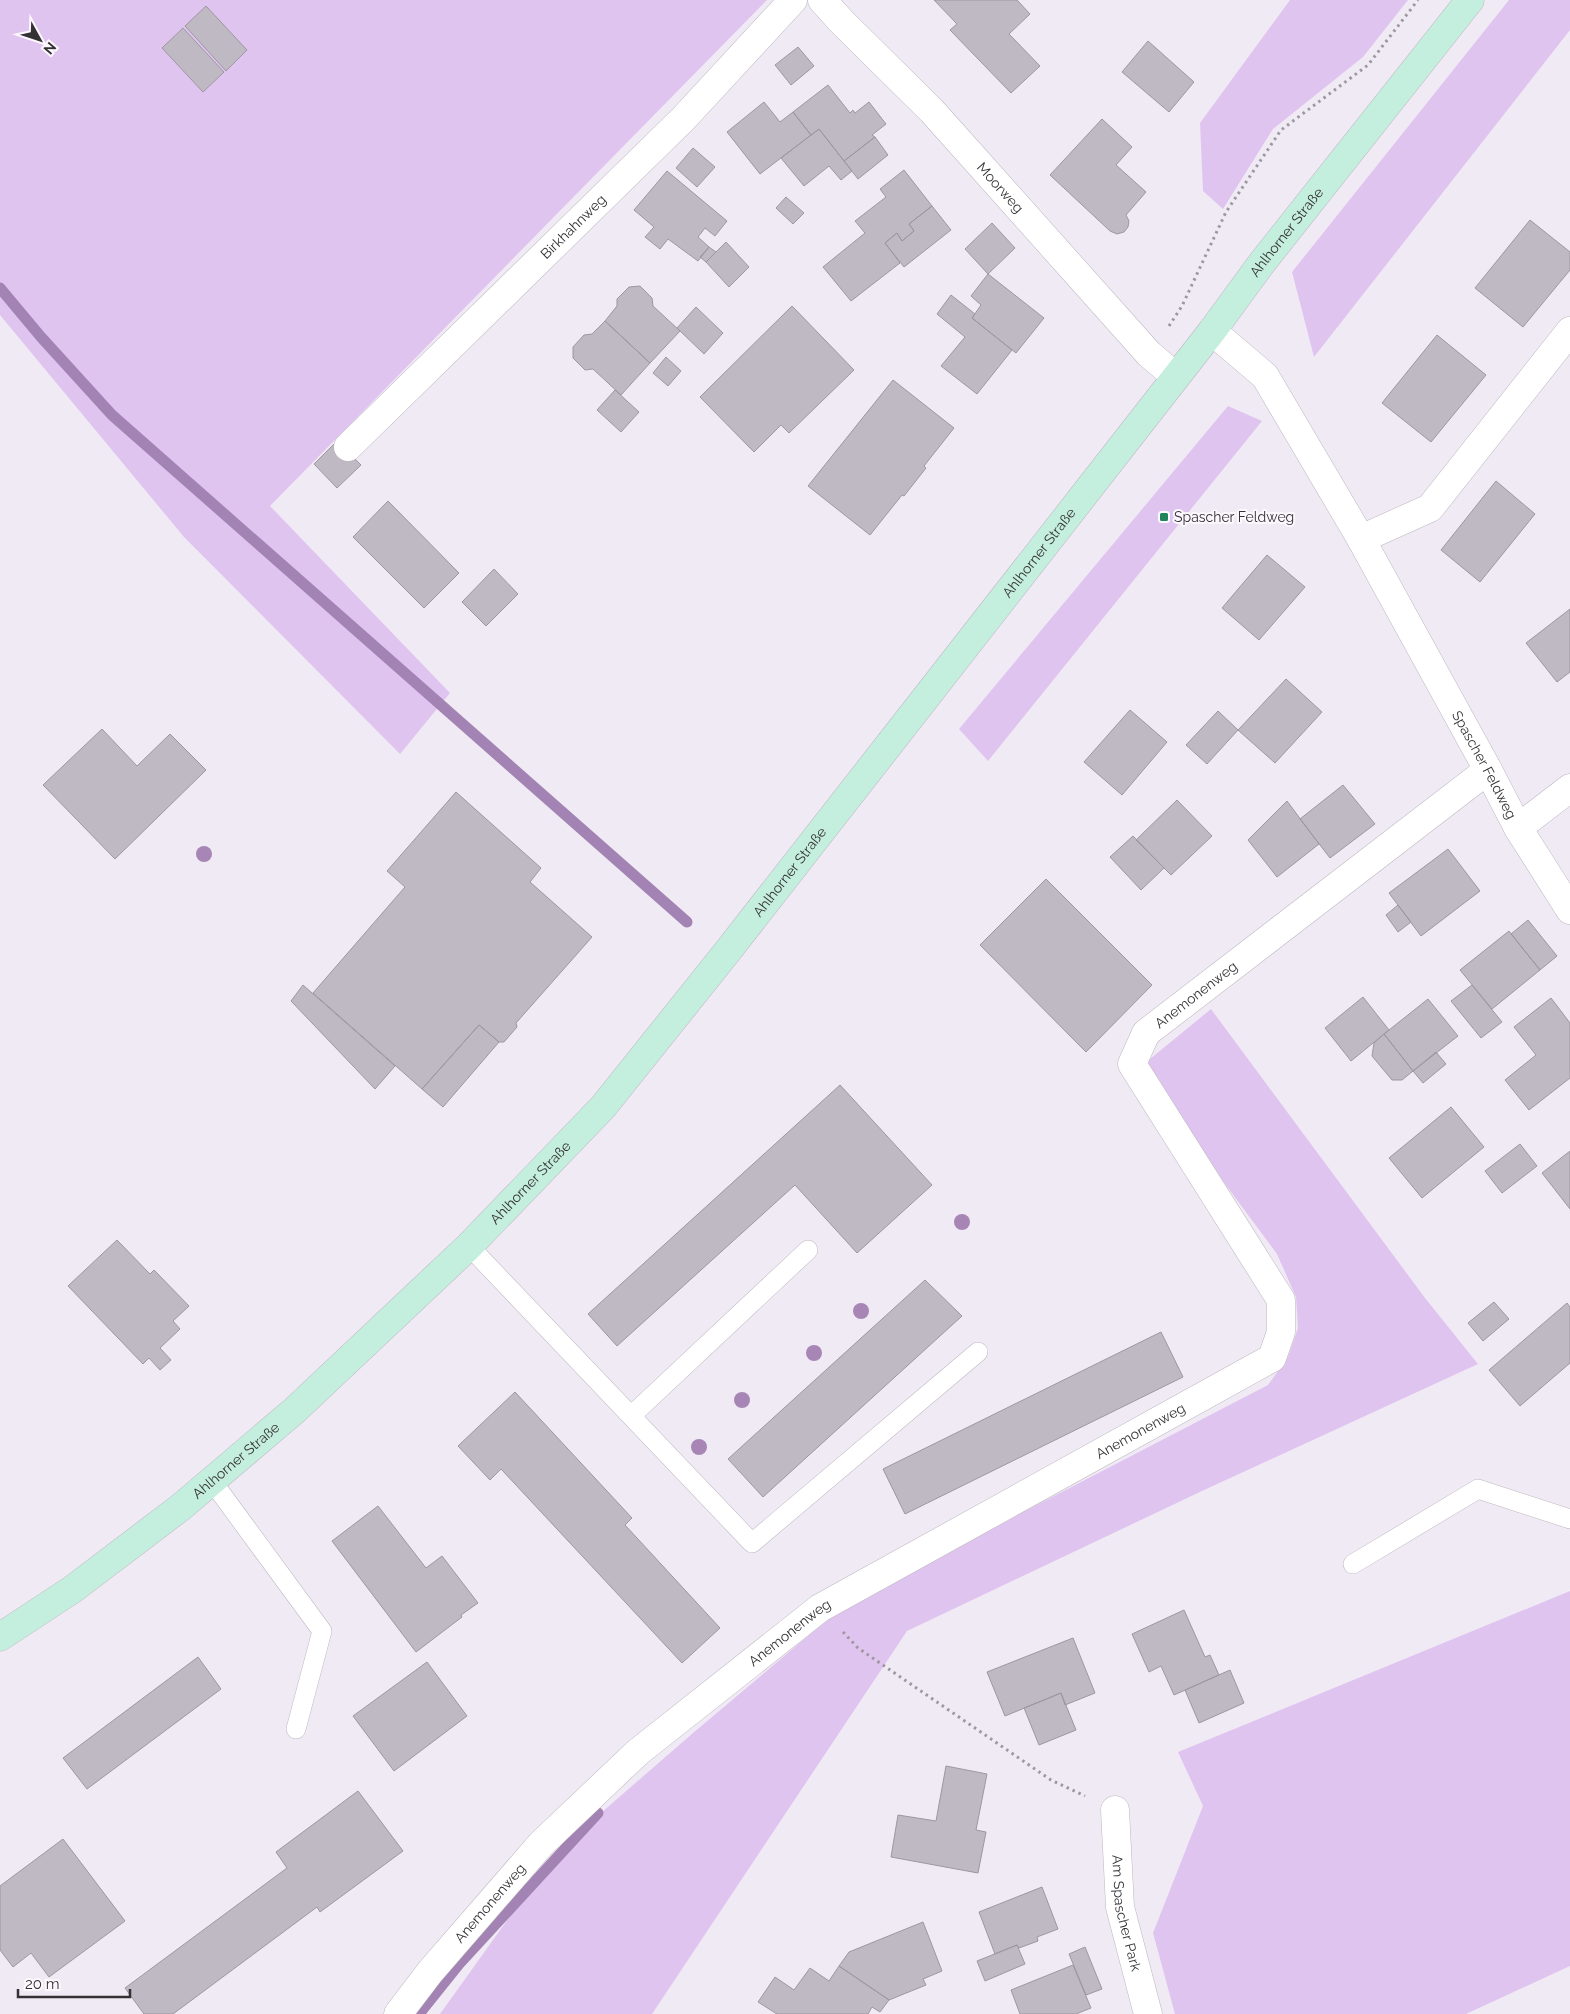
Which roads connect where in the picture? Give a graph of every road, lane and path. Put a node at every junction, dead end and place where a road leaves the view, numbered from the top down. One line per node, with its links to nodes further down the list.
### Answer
1 (793, 0): 9 (street, Birkhahnweg)
2 (822, 0): 7 (street, Moorweg)
3 (1418, 0): 7 (path)
4 (1470, 0): 5 (street, Ahlhorner Straße)
5 (1212, 331): 8 (street, Ahlhorner Straße); 10 (street, Spascher Feldweg)
6 (1570, 331): 10 (street)
7 (1149, 354): 8 (street, Moorweg)
8 (1175, 376): 15 (street, Ahlhorner Straße)
9 (348, 447)
10 (1361, 539): 11 (street, Spascher Feldweg)
11 (1488, 770): 13 (street, Spascher Feldweg); 27 (street, Anemonenweg)
12 (1570, 788): 13 (street)
13 (1518, 828): 14 (street, Spascher Feldweg)
14 (1570, 910)
15 (470, 1246): 18 (lane); 19 (street, Ahlhorner Straße)
16 (808, 1250): 18 (lane)
17 (978, 1352): 18 (lane)
18 (631, 1416)
19 (212, 1481): 22 (street, Ahlhorner Straße); 24 (lane)
20 (1570, 1518): 21 (lane)
21 (1353, 1564)
22 (0, 1637)
23 (858, 1648): 25 (path)
24 (296, 1729)
25 (1051, 1780)
26 (1115, 1810): 28 (street, Am Spascher Park)
27 (398, 2014)
28 (1148, 2014)

